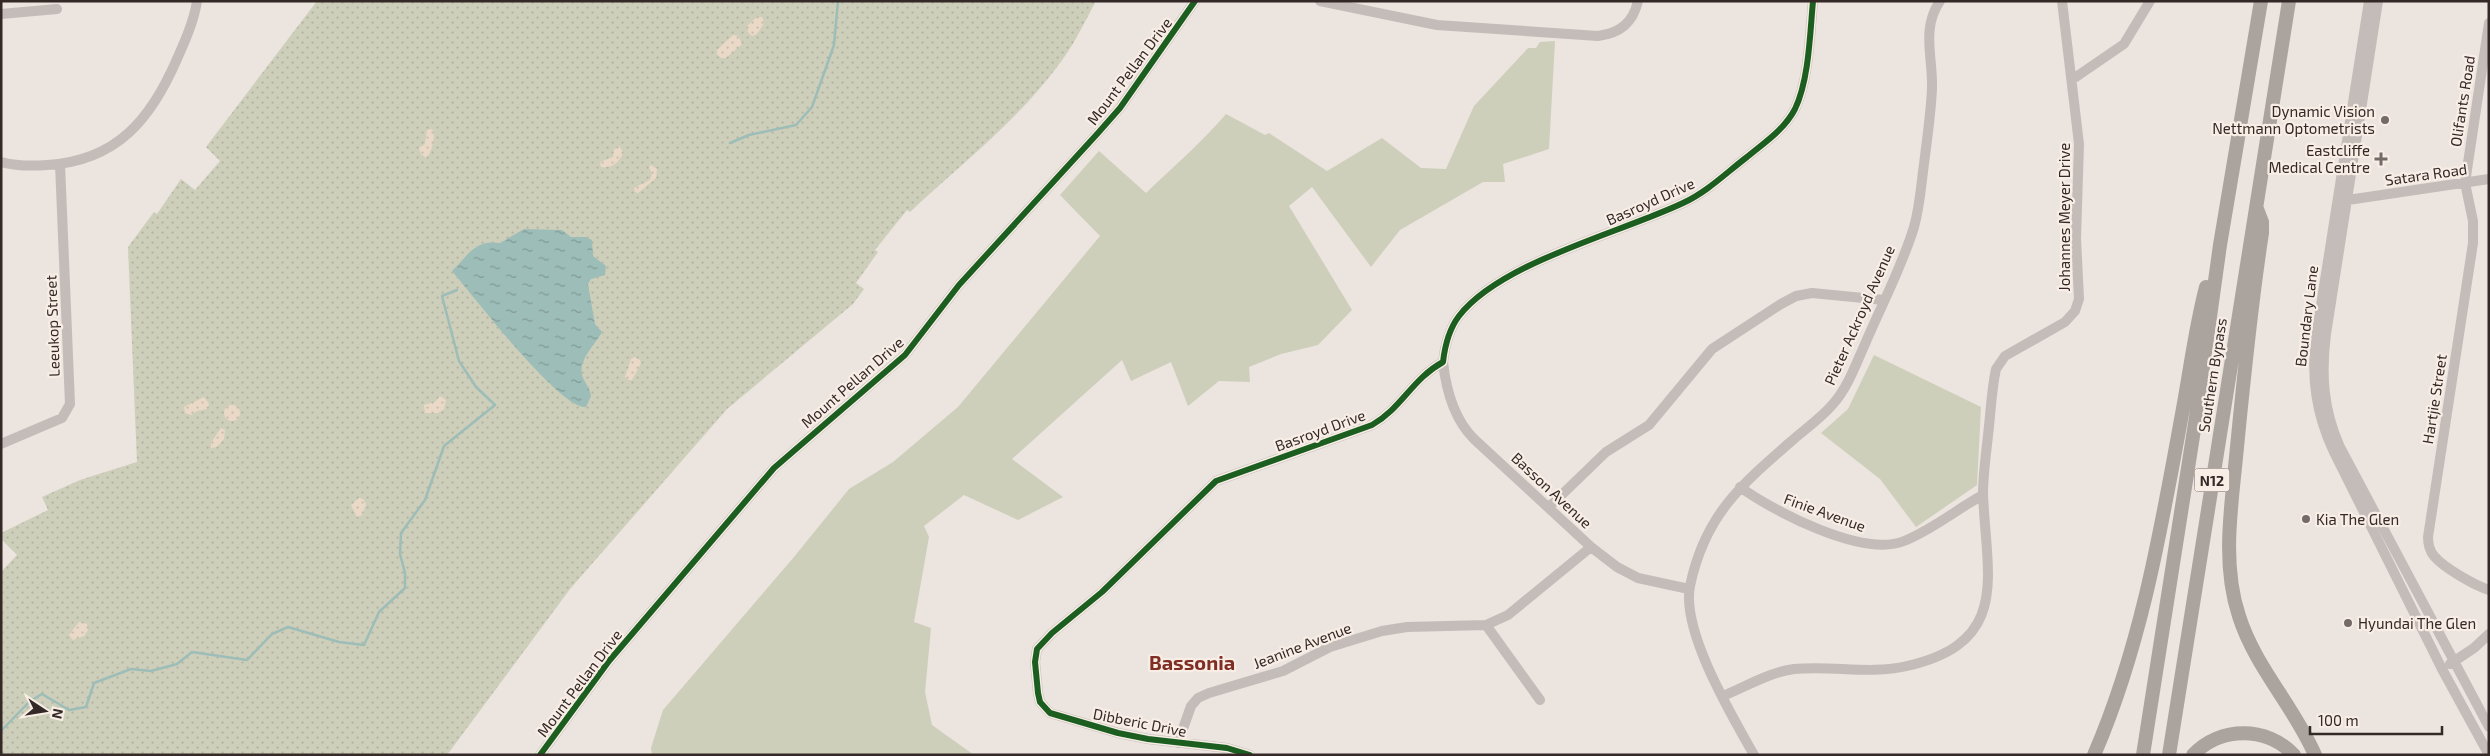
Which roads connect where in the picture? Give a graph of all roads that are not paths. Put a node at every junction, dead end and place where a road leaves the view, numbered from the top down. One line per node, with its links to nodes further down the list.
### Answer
1 (197, 1): 18 (street)
2 (1195, 1): 44 (street, Mount Pellan Drive)
3 (1320, 1): 4 (street)
4 (1638, 1)
5 (1813, 1): 25 (street, Basroyd Drive)
6 (1940, 1): 24 (street, Pieter Ackroyd Avenue)
7 (2062, 1): 16 (street, Johannes Meyer Drive)
8 (2150, 1): 16 (street)
9 (2261, 1): 23 (highway, Southern Bypass / N12)
10 (2289, 1): 22 (highway, Southern Bypass / N12)
11 (2368, 1): 21 (street)
12 (2378, 1): 21 (street)
13 (57, 9): 14 (street)
14 (1, 14)
15 (2489, 23): 20 (street, Olifants Road)
16 (2073, 79): 28 (street, Johannes Meyer Drive)
17 (1, 162): 18 (street)
18 (60, 164): 26 (street, Leeukop Street)
19 (2489, 180): 20 (street, Satara Road)
20 (2464, 183): 21 (street, Satara Road); 32 (street, Hartjie Street)
21 (2342, 201): 33 (street, Boundary Lane); 34 (street, Boundary Lane)
22 (2255, 206): 49 (highway, Southern Bypass / N12); 52 (highway)
23 (2220, 245): 47 (highway); 48 (highway, Southern Bypass / N12)
24 (1884, 300): 27 (street, Pieter Ackroyd Avenue); 29 (street)
25 (1443, 362): 29 (street, Basson Avenue); 39 (street, Basroyd Drive)
26 (1, 444)
27 (1740, 487): 28 (street, Finie Avenue); 31 (street, Pieter Ackroyd Avenue)
28 (1984, 495): 40 (street, Johannes Meyer Drive)
29 (1548, 507): 30 (street, Basson Avenue)
30 (1591, 546): 31 (street, Basson Avenue); 35 (street, Jeanine Avenue)
31 (1689, 589): 40 (street, Pieter Ackroyd Avenue)
32 (2489, 590)
33 (2421, 600): 34 (street); 37 (street, Boundary Lane)
34 (2411, 607): 38 (street, Boundary Lane)
35 (1486, 625): 41 (street); 43 (street, Jeanine Avenue)
36 (2489, 634): 37 (street)
37 (2455, 662): 38 (street); 42 (street, Boundary Lane)
38 (2442, 669): 53 (street, Boundary Lane)
39 (1038, 693): 43 (street, Dibberic Drive)
40 (1723, 696): 46 (street, Pieter Ackroyd Avenue)
41 (1540, 700)
42 (2489, 727)
43 (1178, 743): 45 (street, Dibberic Drive)
44 (540, 755)
45 (1250, 755)
46 (1754, 755)
47 (2094, 755)
48 (2143, 755)
49 (2169, 755)
50 (2193, 755): 51 (highway)
51 (2294, 755)
52 (2315, 755)
53 (2489, 755)

